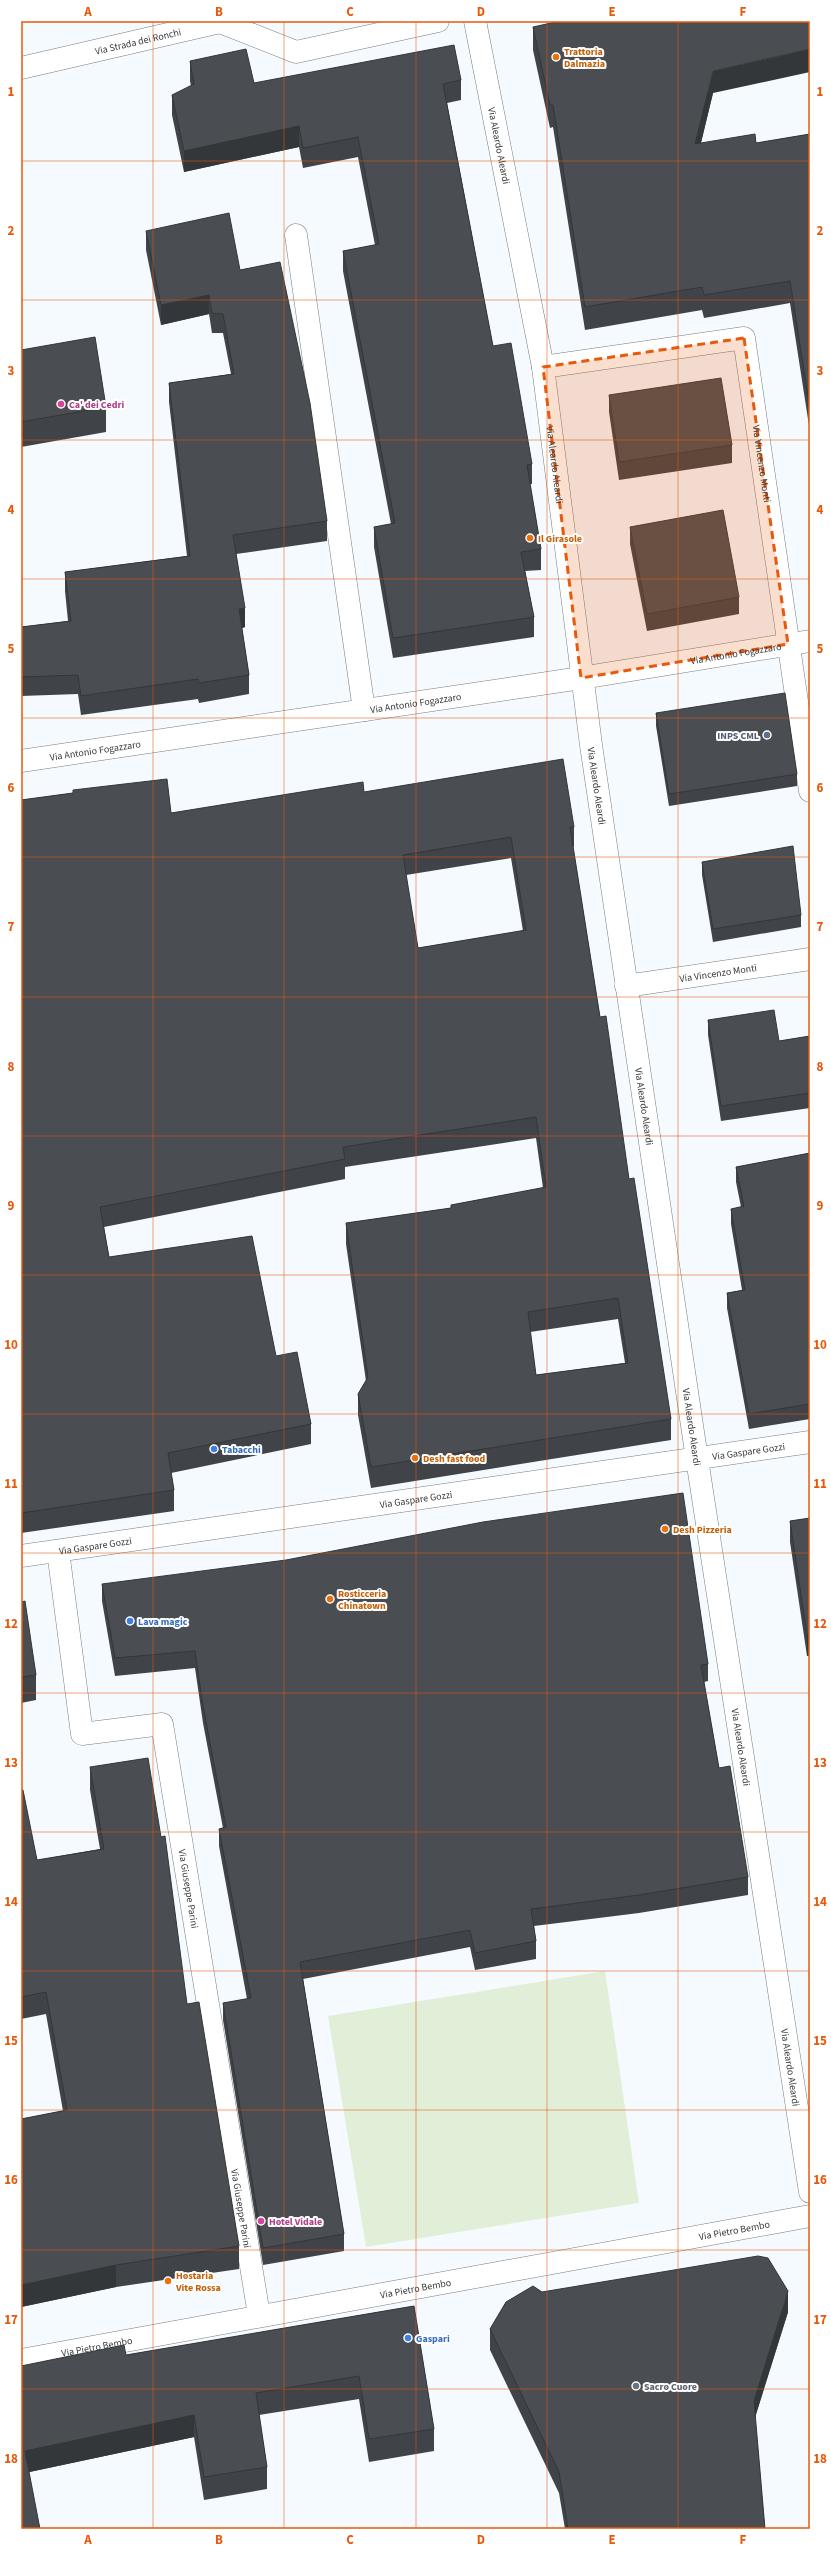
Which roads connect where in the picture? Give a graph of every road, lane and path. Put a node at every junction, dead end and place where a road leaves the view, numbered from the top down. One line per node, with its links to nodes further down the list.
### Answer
1 (438, 21): 3 (street, Via Strada dei Ronchi)
2 (475, 21): 5 (street, Via Aleardo Aleardi)
3 (21, 68)
4 (296, 235): 9 (street)
5 (542, 367): 7 (street, Via Vincenzo Monti); 8 (street, Via Aleardo Aleardi)
6 (810, 641): 7 (street, Via Antonio Fogazzaro)
7 (788, 644): 8 (street, Via Antonio Fogazzaro); 11 (street, Via Vincenzo Monti)
8 (581, 678): 9 (street, Via Antonio Fogazzaro); 13 (street, Via Aleardo Aleardi)
9 (364, 710): 10 (street, Via Antonio Fogazzaro)
10 (21, 761)
11 (810, 791)
12 (810, 959): 13 (street, Via Vincenzo Monti)
13 (626, 986): 15 (street, Via Aleardo Aleardi)
14 (810, 1442): 15 (street, Via Gaspare Gozzi)
15 (697, 1459): 16 (street, Via Gaspare Gozzi); 18 (street, Via Aleardo Aleardi)
16 (58, 1551): 17 (street, Via Gaspare Gozzi); 20 (street, Via Giuseppe Parini)
17 (21, 1556)
18 (810, 2192)
19 (810, 2216): 20 (street, Via Pietro Bembo)
20 (259, 2315): 21 (street, Via Pietro Bembo)
21 (21, 2360)

